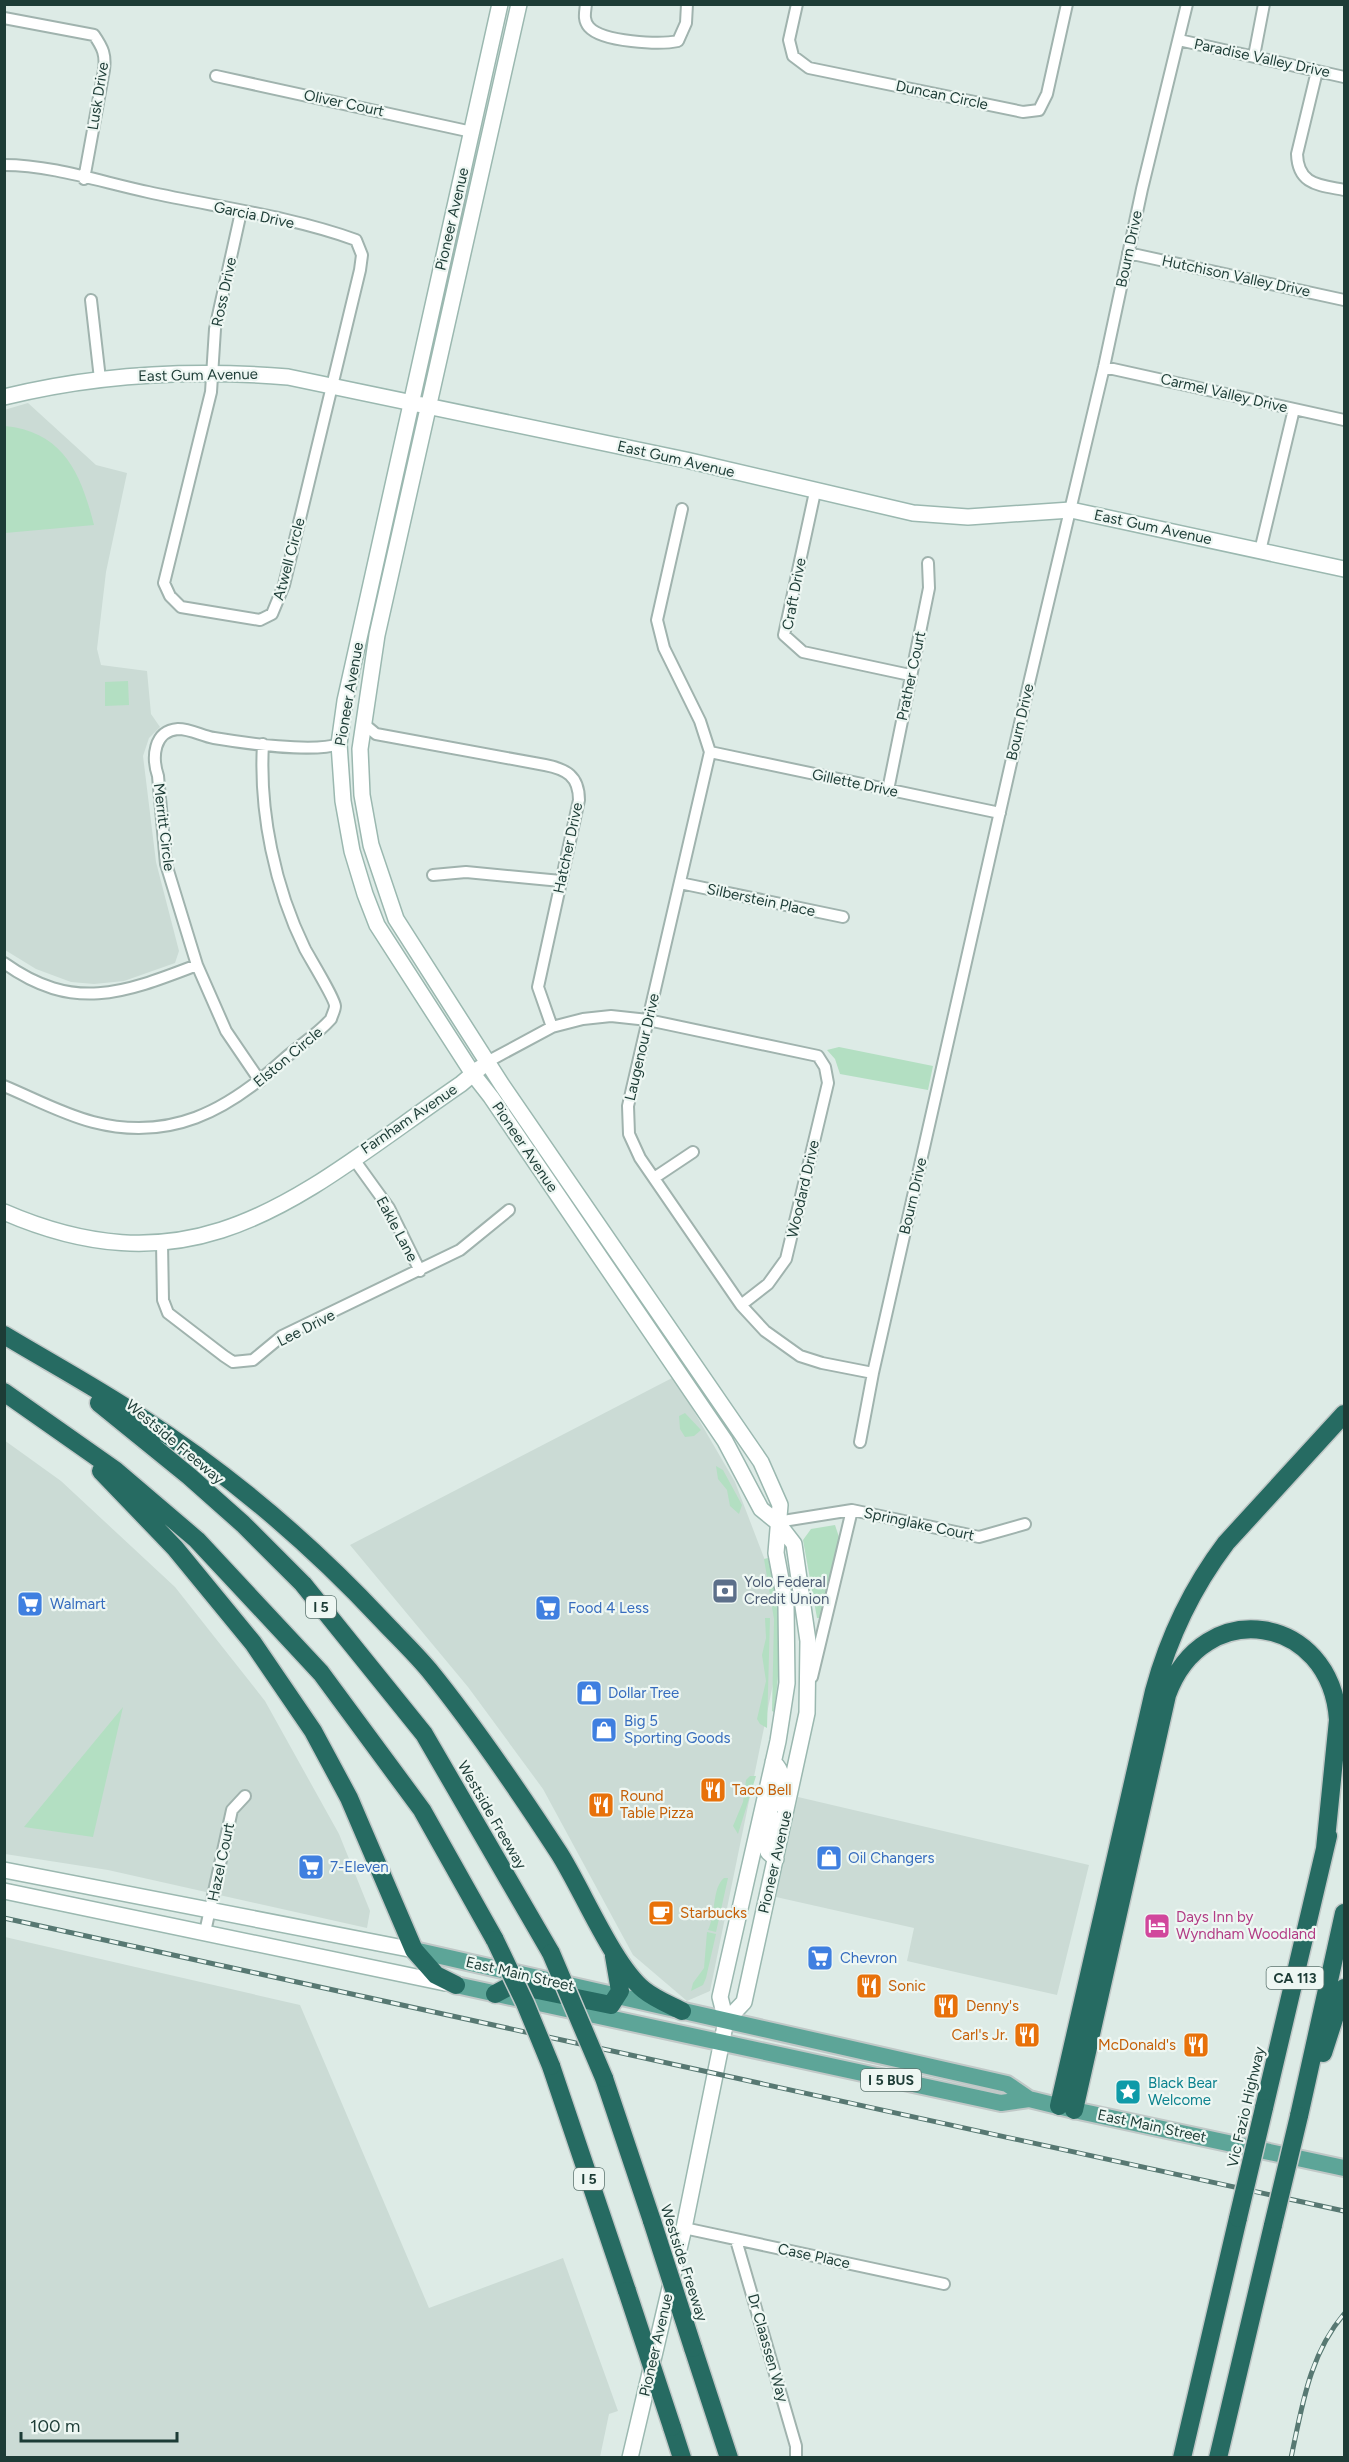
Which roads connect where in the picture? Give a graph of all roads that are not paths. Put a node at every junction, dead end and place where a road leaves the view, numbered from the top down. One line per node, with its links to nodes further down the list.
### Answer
1 (500, 4): 15 (main road, Pioneer Avenue)
2 (519, 4): 29 (main road, Pioneer Avenue)
3 (586, 4): 4 (street)
4 (687, 4)
5 (797, 4): 6 (street, Duncan Circle)
6 (1067, 4)
7 (1187, 4): 10 (street, Bourn Drive)
8 (1264, 4): 11 (street)
9 (4, 18): 17 (street, Lusk Drive)
10 (1179, 40): 11 (street, Paradise Valley Drive); 20 (street, Bourn Drive)
11 (1254, 56): 12 (street, Paradise Valley Drive)
12 (1317, 71): 14 (street, Paradise Valley Drive); 18 (street)
13 (216, 76): 15 (street, Oliver Court)
14 (1344, 77)
15 (472, 132): 28 (main road, Pioneer Avenue)
16 (4, 165): 17 (street, Garcia Drive)
17 (84, 178): 19 (street, Garcia Drive)
18 (1344, 190)
19 (241, 212): 24 (street, Ross Drive); 26 (street, Garcia Drive)
20 (1128, 253): 22 (street, Hutchison Valley Drive); 23 (street, Bourn Drive)
21 (91, 300): 25 (street)
22 (1344, 300)
23 (1104, 367): 30 (street, Carmel Valley Drive); 34 (street, Bourn Drive)
24 (212, 372): 25 (main road, East Gum Avenue); 26 (main road, East Gum Avenue); 26 (street, Atwell Circle)
25 (100, 379): 27 (main road, East Gum Avenue)
26 (333, 384): 28 (main road, East Gum Avenue)
27 (4, 397)
28 (410, 401): 29 (main road, East Gum Avenue); 41 (main road, Pioneer Avenue)
29 (429, 406): 32 (main road, East Gum Avenue); 39 (main road, Pioneer Avenue)
30 (1294, 409): 31 (street, Carmel Valley Drive); 35 (street)
31 (1344, 420)
32 (815, 492): 34 (main road, East Gum Avenue); 38 (street, Craft Drive)
33 (682, 509): 42 (street)
34 (1071, 510): 35 (main road, East Gum Avenue); 44 (street, Bourn Drive)
35 (1260, 551): 37 (main road, East Gum Avenue)
36 (928, 563): 38 (street, Prather Court)
37 (1344, 569)
38 (910, 675): 43 (street, Prather Court)
39 (364, 724): 46 (street, Hatcher Drive); 54 (main road, Pioneer Avenue)
40 (263, 744): 41 (street, Merritt Circle); 50 (street, Merritt Circle); 56 (street, Elston Circle)
41 (339, 744): 55 (main road, Pioneer Avenue)
42 (710, 752): 43 (street, Gillette Drive); 47 (street, Laugenour Drive)
43 (888, 790): 44 (street, Gillette Drive)
44 (1000, 813): 68 (street, Bourn Drive)
45 (433, 875): 46 (street)
46 (561, 881): 52 (street, Hatcher Drive)
47 (680, 883): 48 (street, Silberstein Place); 51 (street, Laugenour Drive)
48 (843, 917)
49 (4, 963): 50 (street)
50 (197, 965): 56 (street, Merritt Circle)
51 (648, 1020): 52 (street, Farnham Avenue); 53 (street, Farnham Avenue); 60 (street, Laugenour Drive)
52 (552, 1027): 54 (street, Farnham Avenue)
53 (818, 1056): 65 (street, Woodard Drive)
54 (487, 1062): 55 (main road, Farnham Avenue); 70 (main road, Pioneer Avenue)
55 (473, 1074): 59 (main road, Farnham Avenue); 66 (main road, Pioneer Avenue)
56 (260, 1081): 57 (street, Elston Circle)
57 (4, 1086)
58 (693, 1152): 60 (street)
59 (353, 1158): 63 (main road, Farnham Avenue); 64 (street, Eakle Lane)
60 (654, 1178): 65 (street, Laugenour Drive)
61 (509, 1210): 64 (street, Lee Drive)
62 (4, 1212): 63 (main road, Farnham Avenue)
63 (162, 1243): 64 (street, Lee Drive)
64 (420, 1272)
65 (741, 1305): 68 (street, Laugenour Drive)
66 (644, 1325): 70 (main road); 75 (main road, Pioneer Avenue)
67 (4, 1336): 90 (highway); 110 (highway, Westside Freeway / I 5, bridge)
68 (873, 1373): 73 (street, Bourn Drive)
69 (4, 1392): 72 (highway, I 5)
70 (719, 1399): 75 (main road, Pioneer Avenue)
71 (1344, 1414): 102 (highway)
72 (59, 1430): 91 (highway); 109 (highway, I 5, bridge)
73 (860, 1442)
74 (852, 1510): 75 (street, Springlake Court); 76 (street, Springlake Court); 77 (street)
75 (777, 1522): 77 (main road, Pioneer Avenue); 78 (main road, Pioneer Avenue)
76 (1025, 1524)
77 (809, 1686): 82 (main road, Pioneer Avenue)
78 (773, 1762): 81 (main road, Pioneer Avenue); 82 (main road)
79 (1344, 1764): 83 (highway, Vic Fazio Highway / CA 113)
80 (245, 1796): 87 (street, Hazel Court)
81 (765, 1796): 84 (main road); 97 (main road, Pioneer Avenue)
82 (784, 1820): 84 (main road, Pioneer Avenue)
83 (1325, 1849): 102 (highway); 112 (highway, Vic Fazio Highway / CA 113, bridge)
84 (776, 1859): 97 (main road, Pioneer Avenue)
85 (4, 1870): 87 (main road, East Main Street)
86 (4, 1891): 89 (main road, East Main Street)
87 (210, 1908): 89 (street, Hazel Court); 91 (main road, East Main Street)
88 (1344, 1913): 103 (highway, CA 113)
89 (205, 1932): 92 (main road, East Main Street)
90 (612, 1946): 95 (highway); 96 (highway)
91 (414, 1950): 92 (highway); 95 (main road, East Main Street)
92 (456, 1985): 94 (main road, East Main Street)
93 (1344, 1988): 103 (highway)
94 (495, 1994): 95 (highway); 98 (main road, East Main Street)
95 (619, 1996): 96 (main road, East Main Street / I 5 BUS)
96 (682, 2011): 97 (main road, East Main Street / I 5 BUS)
97 (726, 2021): 98 (main road, Pioneer Avenue); 99 (main road, East Main Street / I 5 BUS)
98 (721, 2043): 100 (main road, East Main Street / I 5 BUS); 105 (main road, Pioneer Avenue)
99 (960, 2074): 100 (main road); 101 (main road, East Main Street / I 5 BUS)
100 (894, 2081): 101 (main road, East Main Street / I 5 BUS)
101 (1029, 2099): 102 (main road, East Main Street / I 5 BUS)
102 (1066, 2108): 104 (main road, East Main Street / I 5 BUS)
103 (1299, 2116): 113 (highway, CA 113, bridge)
104 (1344, 2168)
105 (684, 2228): 106 (street, Case Place); 108 (main road, Pioneer Avenue)
106 (736, 2240): 107 (street, Case Place); 111 (street, Dr Claassen Way)
107 (944, 2284)
108 (630, 2457)
109 (682, 2457)
110 (729, 2457)
111 (796, 2457)
112 (1182, 2457)
113 (1218, 2457)

